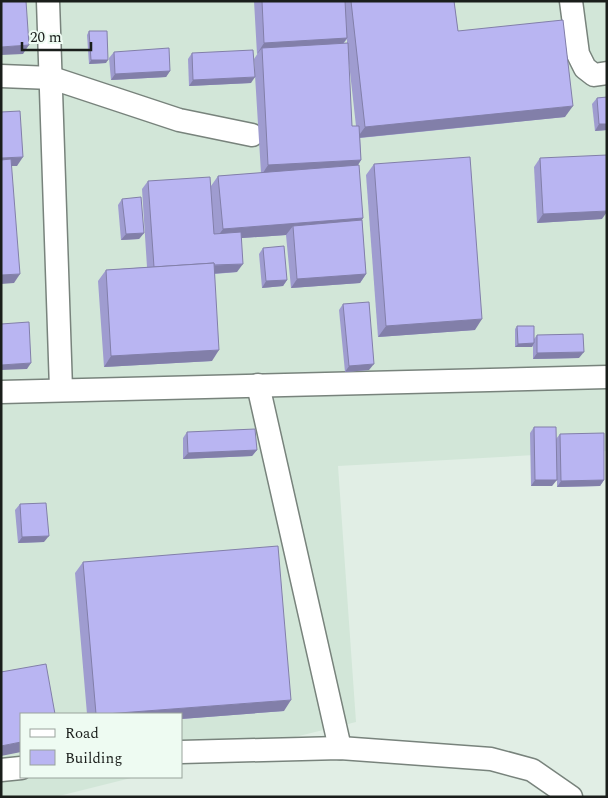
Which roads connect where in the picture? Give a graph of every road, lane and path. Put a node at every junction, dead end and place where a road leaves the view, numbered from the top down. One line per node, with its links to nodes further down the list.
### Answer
1 (48, 1): 5 (street)
2 (571, 1): 3 (street)
3 (607, 73)
4 (1, 76): 5 (street)
5 (52, 78): 6 (street); 9 (street)
6 (252, 135)
7 (607, 377): 8 (street)
8 (258, 385): 9 (street); 11 (street)
9 (61, 389): 10 (street)
10 (1, 392)
11 (340, 748): 12 (street); 15 (street)
12 (182, 752)
13 (20, 768): 14 (street)
14 (1, 770)
15 (571, 797)

